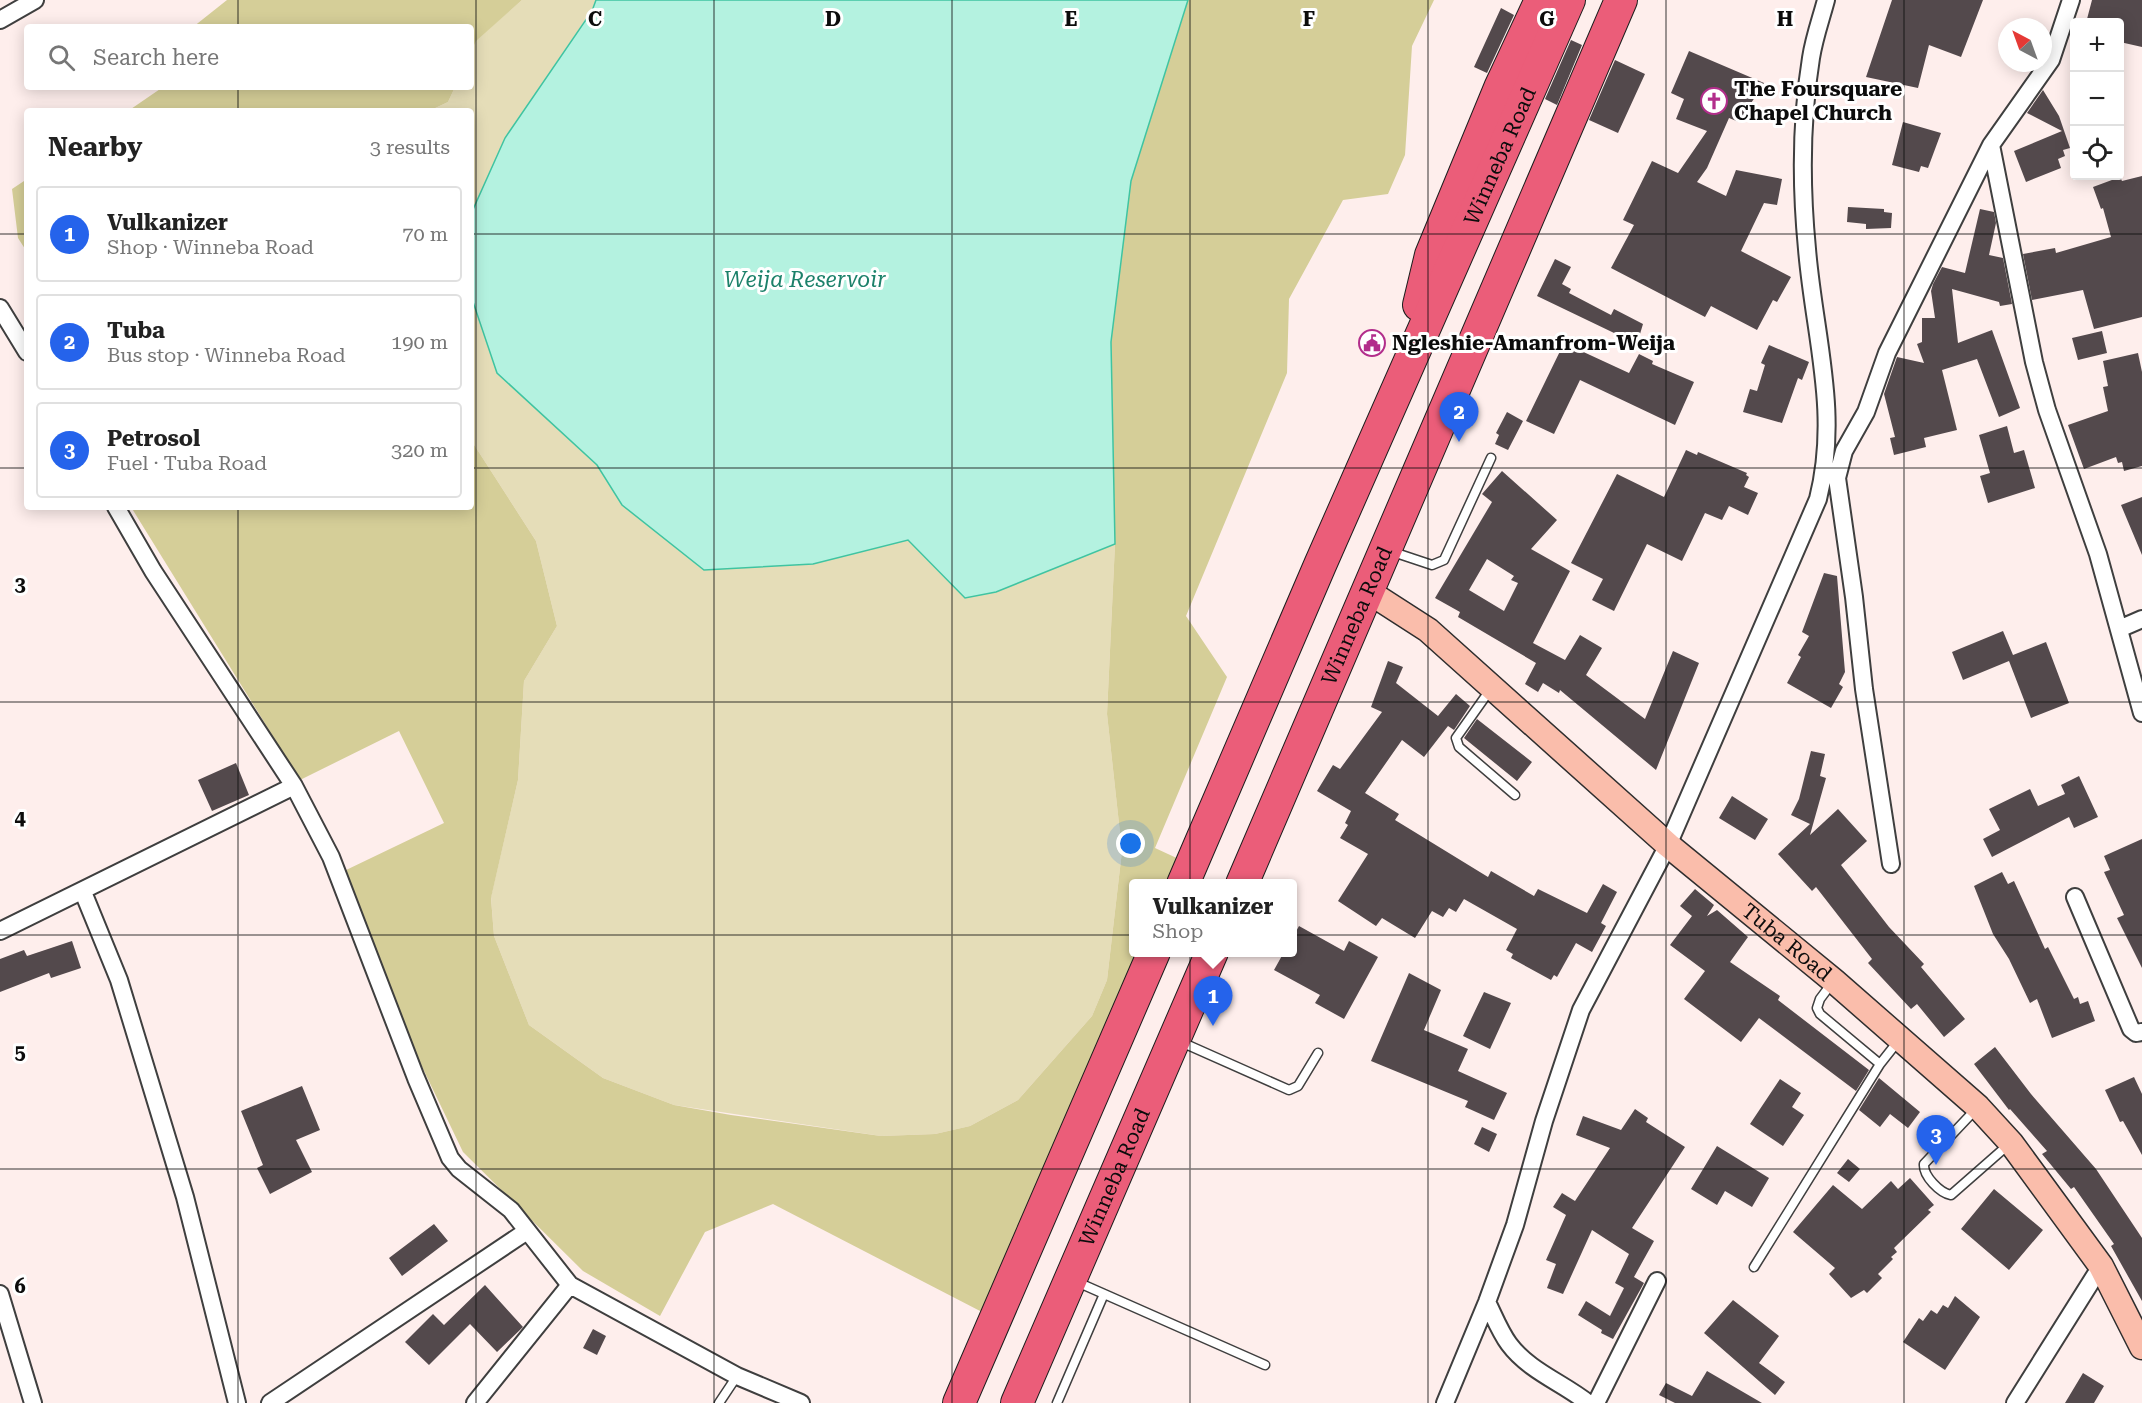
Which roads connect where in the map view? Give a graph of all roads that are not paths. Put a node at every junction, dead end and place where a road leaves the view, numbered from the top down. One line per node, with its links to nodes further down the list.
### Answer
1 (35, 0): 10 (street)
2 (1541, 0): 15 (highway, Winneba Road)
3 (1557, 0): 15 (highway, Winneba Road)
4 (1569, 0): 15 (highway, Winneba Road)
5 (1606, 0): 13 (highway, Winneba Road)
6 (1621, 0): 13 (highway, Winneba Road)
7 (1638, 0): 13 (highway, Winneba Road)
8 (1826, 0): 17 (street)
9 (2071, 0): 11 (street)
10 (0, 20)
11 (1990, 146): 17 (street); 22 (street)
12 (0, 308): 14 (street)
13 (1472, 346): 19 (highway, Winneba Road)
14 (24, 347)
15 (1402, 379): 29 (highway, Winneba Road)
16 (1491, 458): 19 (lane)
17 (1831, 475): 27 (street); 28 (street)
18 (118, 510): 25 (street)
19 (1387, 550): 20 (highway, Winneba Road)
20 (1369, 592): 23 (street, Tuba Road); 30 (highway, Winneba Road)
21 (2142, 619): 22 (street)
22 (2119, 629): 24 (street)
23 (1492, 687): 26 (lane); 27 (street, Tuba Road)
24 (2142, 713)
25 (294, 786): 31 (street); 44 (street)
26 (1515, 795)
27 (1668, 845): 36 (street, Tuba Road); 52 (street)
28 (1891, 864)
29 (1185, 879)
30 (1244, 879)
31 (83, 892): 33 (street); 59 (street)
32 (2075, 897): 37 (street)
33 (0, 931)
34 (1152, 957): 53 (highway)
35 (1210, 957): 39 (highway, Winneba Road)
36 (1834, 981): 38 (street, Tuba Road); 41 (lane)
37 (2142, 1032)
38 (1901, 1038): 41 (lane); 42 (street, Tuba Road)
39 (1175, 1039): 40 (lane); 47 (highway, Winneba Road)
40 (1318, 1053)
41 (1880, 1064): 46 (lane)
42 (1978, 1107): 43 (street, Tuba Road); 43 (lane)
43 (2011, 1143): 45 (street, Tuba Road)
44 (527, 1231): 49 (street); 60 (street)
45 (2101, 1266): 55 (street, Tuba Road); 70 (street)
46 (1754, 1268)
47 (1071, 1279): 51 (lane); 54 (highway, Winneba Road)
48 (1657, 1281): 69 (street)
49 (570, 1285): 57 (street); 61 (street)
50 (0, 1294): 58 (street)
51 (1104, 1294): 56 (lane); 66 (lane)
52 (1487, 1302): 67 (street); 68 (street)
53 (996, 1321): 54 (highway); 64 (highway)
54 (1044, 1340): 65 (highway, Winneba Road)
55 (2142, 1347)
56 (1264, 1365)
57 (737, 1376): 62 (lane); 63 (street)
58 (33, 1403)
59 (237, 1403)
60 (270, 1403)
61 (475, 1403)
62 (719, 1403)
63 (801, 1403)
64 (959, 1403)
65 (1017, 1403)
66 (1057, 1403)
67 (1445, 1403)
68 (1588, 1403)
69 (1596, 1403)
70 (2015, 1403)

